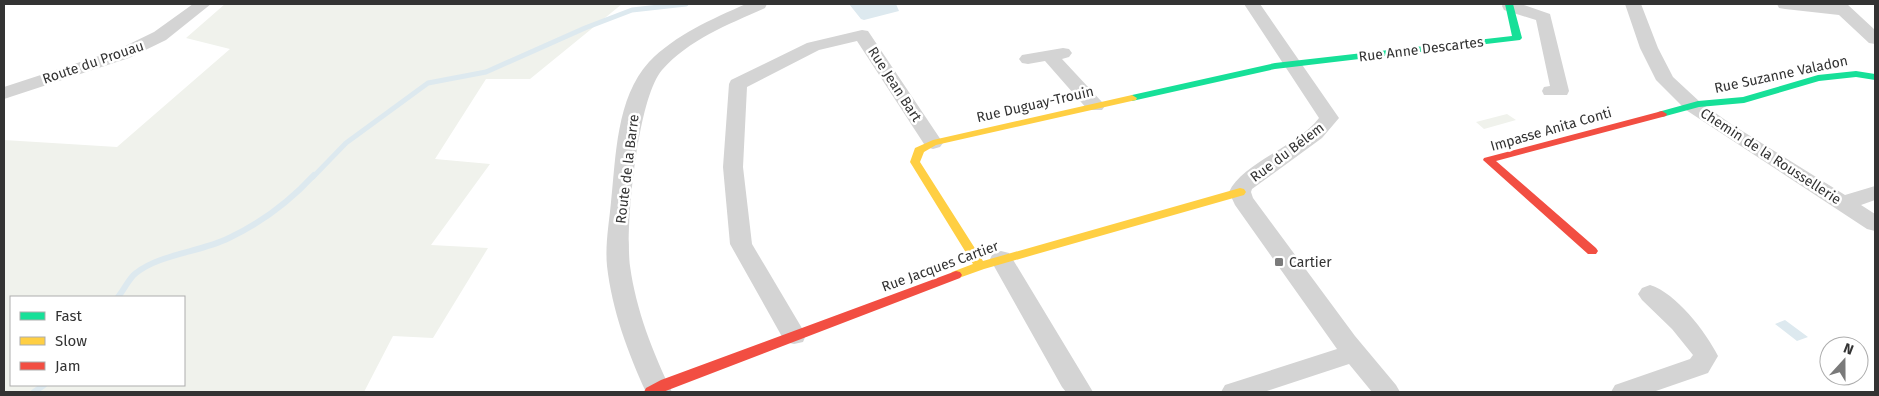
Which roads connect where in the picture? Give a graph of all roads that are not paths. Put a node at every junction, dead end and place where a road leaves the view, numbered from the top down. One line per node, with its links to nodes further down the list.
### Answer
1 (203, 4): 13 (street, Route du Prouau)
2 (756, 4): 26 (street, Route de la Barre)
3 (1252, 4): 10 (street, Rue du Bélem)
4 (1633, 4): 15 (street, Chemin de la Roussellerie)
5 (1785, 4): 7 (street)
6 (1510, 5): 10 (street, Rue Anne Descartes); 12 (street, Rue Anne Descartes)
7 (1840, 7): 8 (street)
8 (1875, 39)
9 (1028, 59): 14 (street)
10 (1292, 64): 14 (street, Rue Duguay-Trouin); 17 (street, Rue du Bélem)
11 (1875, 77): 15 (street, Rue Suzanne Valadon)
12 (1551, 91)
13 (4, 93)
14 (1095, 106): 16 (street, Rue Duguay-Trouin)
15 (1693, 106): 19 (street, Chemin de la Roussellerie); 21 (street, Impasse Anita Conti)
16 (933, 143): 22 (street); 24 (street, Rue Jean Bart)
17 (1240, 192): 22 (street, Rue Jacques Cartier); 25 (street, Rue du Bélem)
18 (1875, 193): 19 (street)
19 (1844, 203): 20 (street, Chemin de la Roussellerie)
20 (1875, 224)
21 (1592, 251)
22 (990, 263): 24 (street, Rue Jacques Cartier); 27 (street)
23 (1650, 294): 30 (street)
24 (794, 335): 26 (street, Rue Jacques Cartier)
25 (1354, 354): 28 (street); 29 (street, Rue du Bélem)
26 (656, 391)
27 (1080, 392)
28 (1234, 392)
29 (1387, 392)
30 (1624, 392)

